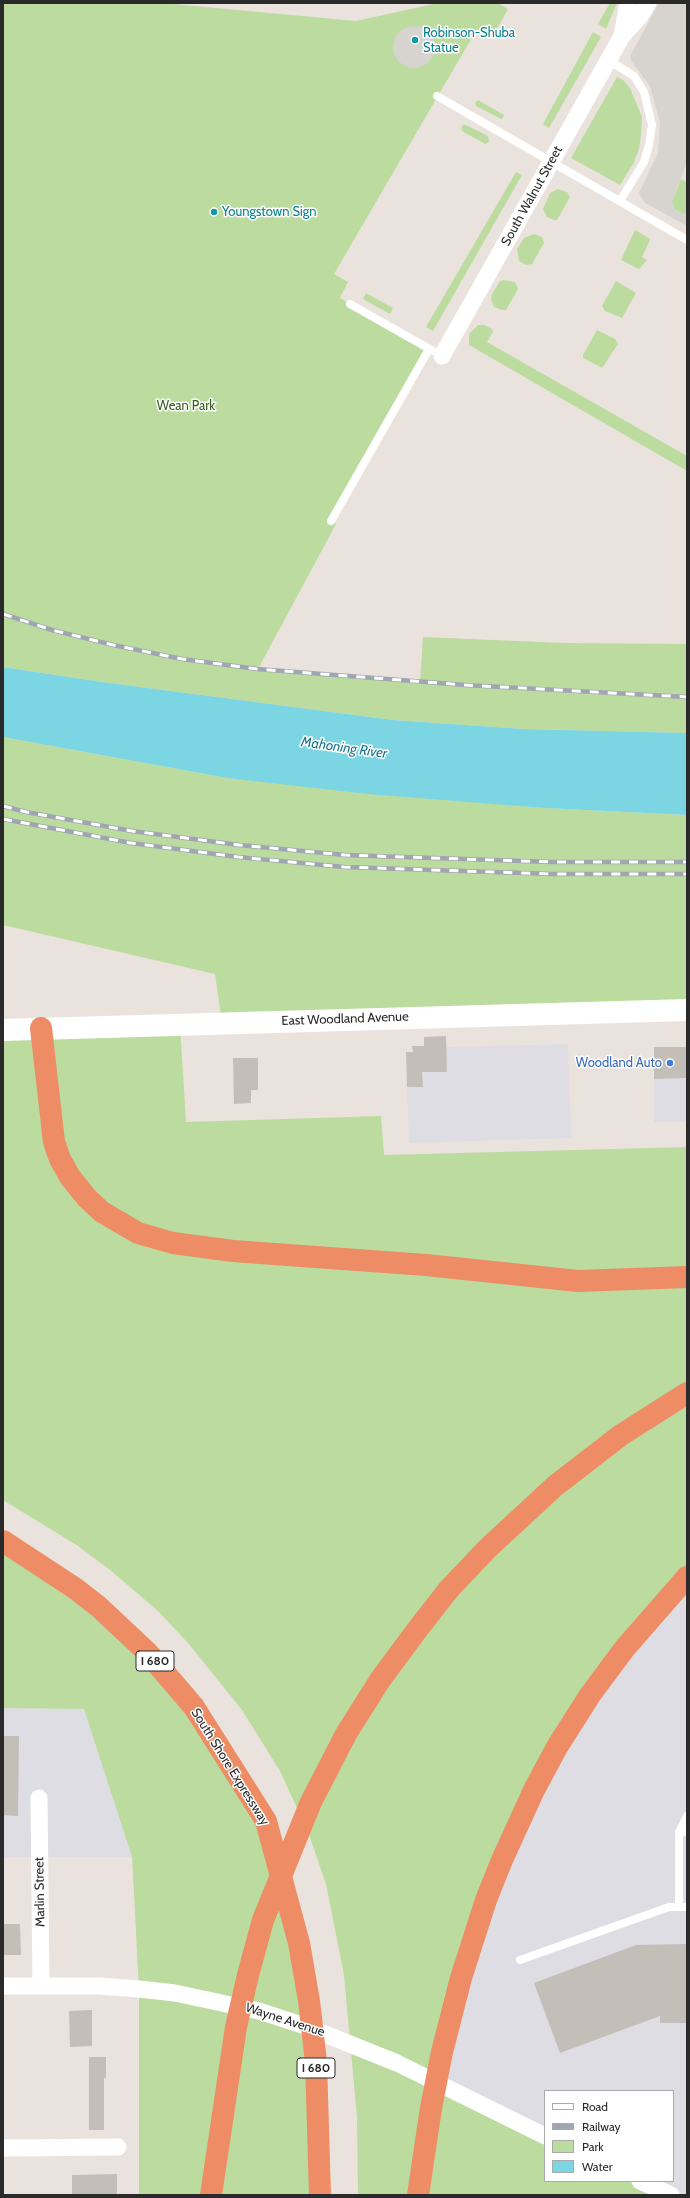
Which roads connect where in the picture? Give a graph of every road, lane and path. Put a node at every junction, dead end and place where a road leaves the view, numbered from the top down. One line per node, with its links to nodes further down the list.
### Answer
1 (628, 3): 3 (street, South Walnut Street)
2 (648, 3): 3 (street, South Walnut Street)
3 (622, 36): 4 (street, South Walnut Street)
4 (608, 60): 6 (street, South Walnut Street); 7 (lane)
5 (437, 96): 6 (lane)
6 (552, 161): 7 (lane); 10 (street, South Walnut Street)
7 (620, 201): 8 (lane)
8 (687, 240)
9 (350, 304): 10 (lane)
10 (436, 352): 11 (lane)
11 (331, 521)
12 (687, 1010): 13 (main road, East Woodland Avenue)
13 (41, 1028): 14 (main road, East Woodland Avenue); 15 (highway)
14 (3, 1030)
15 (687, 1277)
16 (687, 1393): 29 (highway)
17 (3, 1541): 33 (highway, South Shore Expressway / I 680)
18 (687, 1577): 34 (highway)
19 (39, 1798): 25 (street, Marlin Street)
20 (687, 1816): 21 (lane)
21 (683, 1832): 22 (lane)
22 (683, 1907): 23 (lane)
23 (520, 1960)
24 (3, 1986): 25 (street, Wayne Avenue)
25 (41, 1986): 26 (street, Wayne Avenue)
26 (544, 2136)
27 (118, 2147): 28 (street)
28 (3, 2148)
29 (218, 2150): 31 (highway); 32 (highway)
30 (642, 2182): 35 (street)
31 (211, 2195)
32 (222, 2195)
33 (320, 2195)
34 (418, 2195)
35 (671, 2195)

